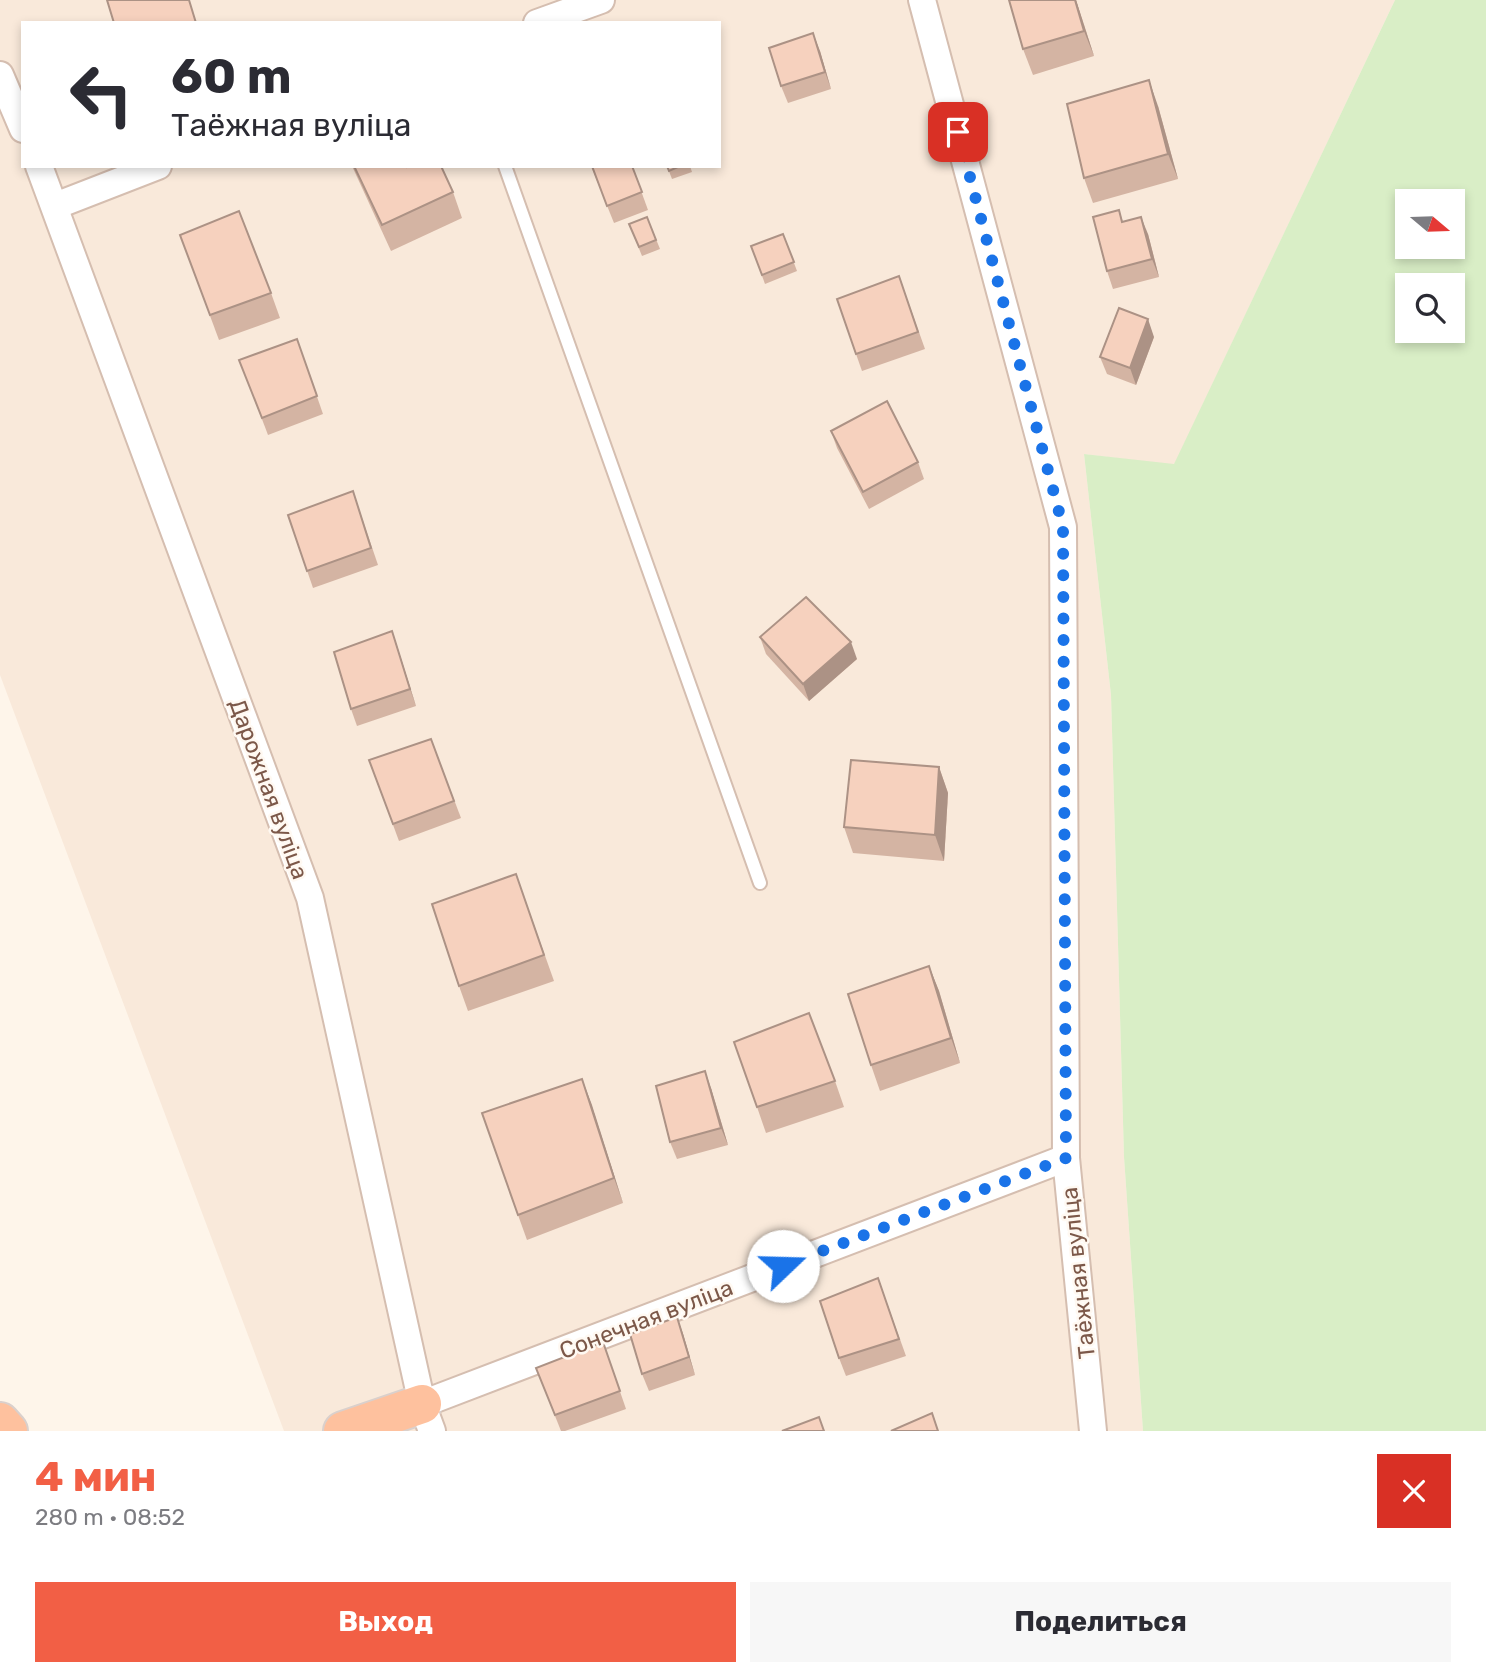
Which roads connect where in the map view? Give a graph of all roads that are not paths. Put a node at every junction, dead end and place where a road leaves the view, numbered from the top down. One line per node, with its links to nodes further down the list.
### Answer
1 (601, 0): 3 (street)
2 (922, 0): 11 (street, Таёжная вуліца)
3 (543, 21)
4 (0, 75): 5 (street)
5 (21, 124)
6 (39, 168): 9 (street, Дарожная вуліца)
7 (153, 168): 9 (street)
8 (506, 168): 10 (lane)
9 (55, 206): 12 (street, Дарожная вуліца)
10 (760, 883)
11 (1066, 1158): 12 (street, Сонечная вуліца); 16 (street, Таёжная вуліца)
12 (427, 1418): 15 (highway)
13 (0, 1422): 14 (highway)
14 (8, 1431)
15 (343, 1431)
16 (1093, 1431)

